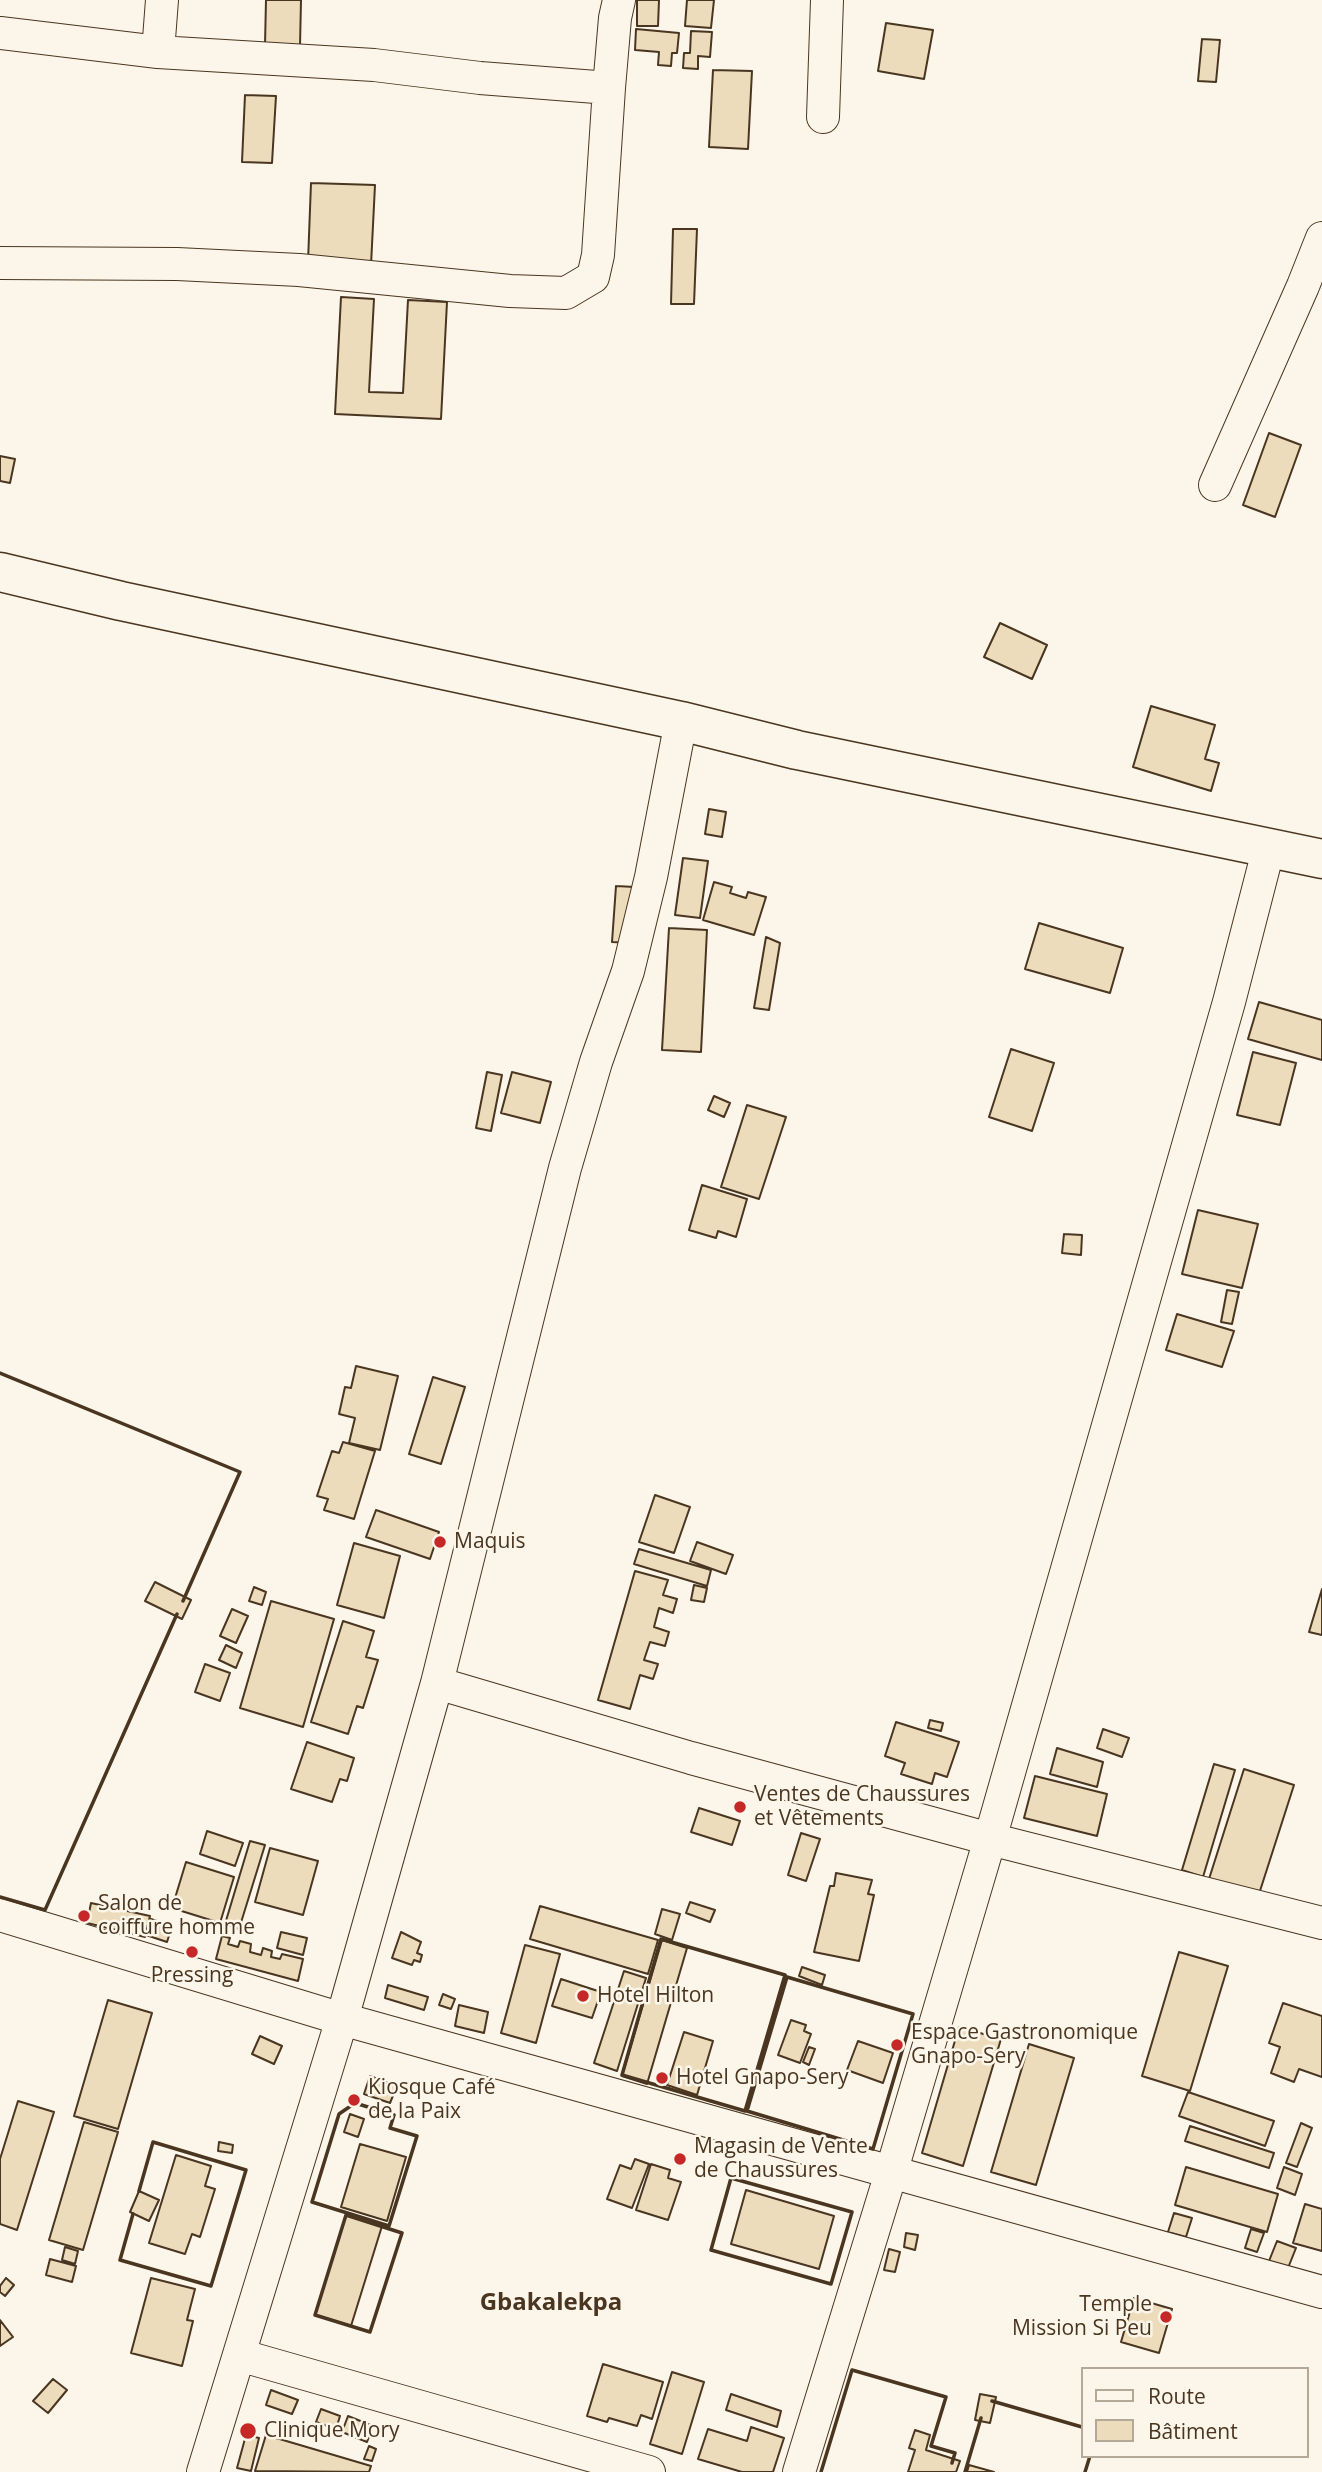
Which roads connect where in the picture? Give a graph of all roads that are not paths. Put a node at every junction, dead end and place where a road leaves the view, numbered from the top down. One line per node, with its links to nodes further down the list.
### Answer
1 (162, 0): 5 (street)
2 (619, 0): 6 (street)
3 (827, 0): 7 (street)
4 (0, 33): 5 (street)
5 (159, 52): 6 (street)
6 (609, 88): 9 (street)
7 (823, 117)
8 (1322, 238): 10 (street)
9 (0, 263)
10 (1313, 290): 11 (street)
11 (1215, 485)
12 (0, 572): 13 (main road)
13 (681, 721): 14 (main road); 16 (street)
14 (1269, 847): 15 (main road); 17 (street)
15 (1322, 859)
16 (437, 1683): 17 (street); 20 (street)
17 (990, 1839): 19 (street); 21 (street)
18 (0, 1915): 20 (street)
19 (1322, 1923)
20 (342, 2019): 21 (street); 23 (street)
21 (891, 2173): 22 (street); 26 (street)
22 (1322, 2292)
23 (239, 2355): 24 (street); 25 (street)
24 (203, 2472)
25 (649, 2472)
26 (799, 2472)

